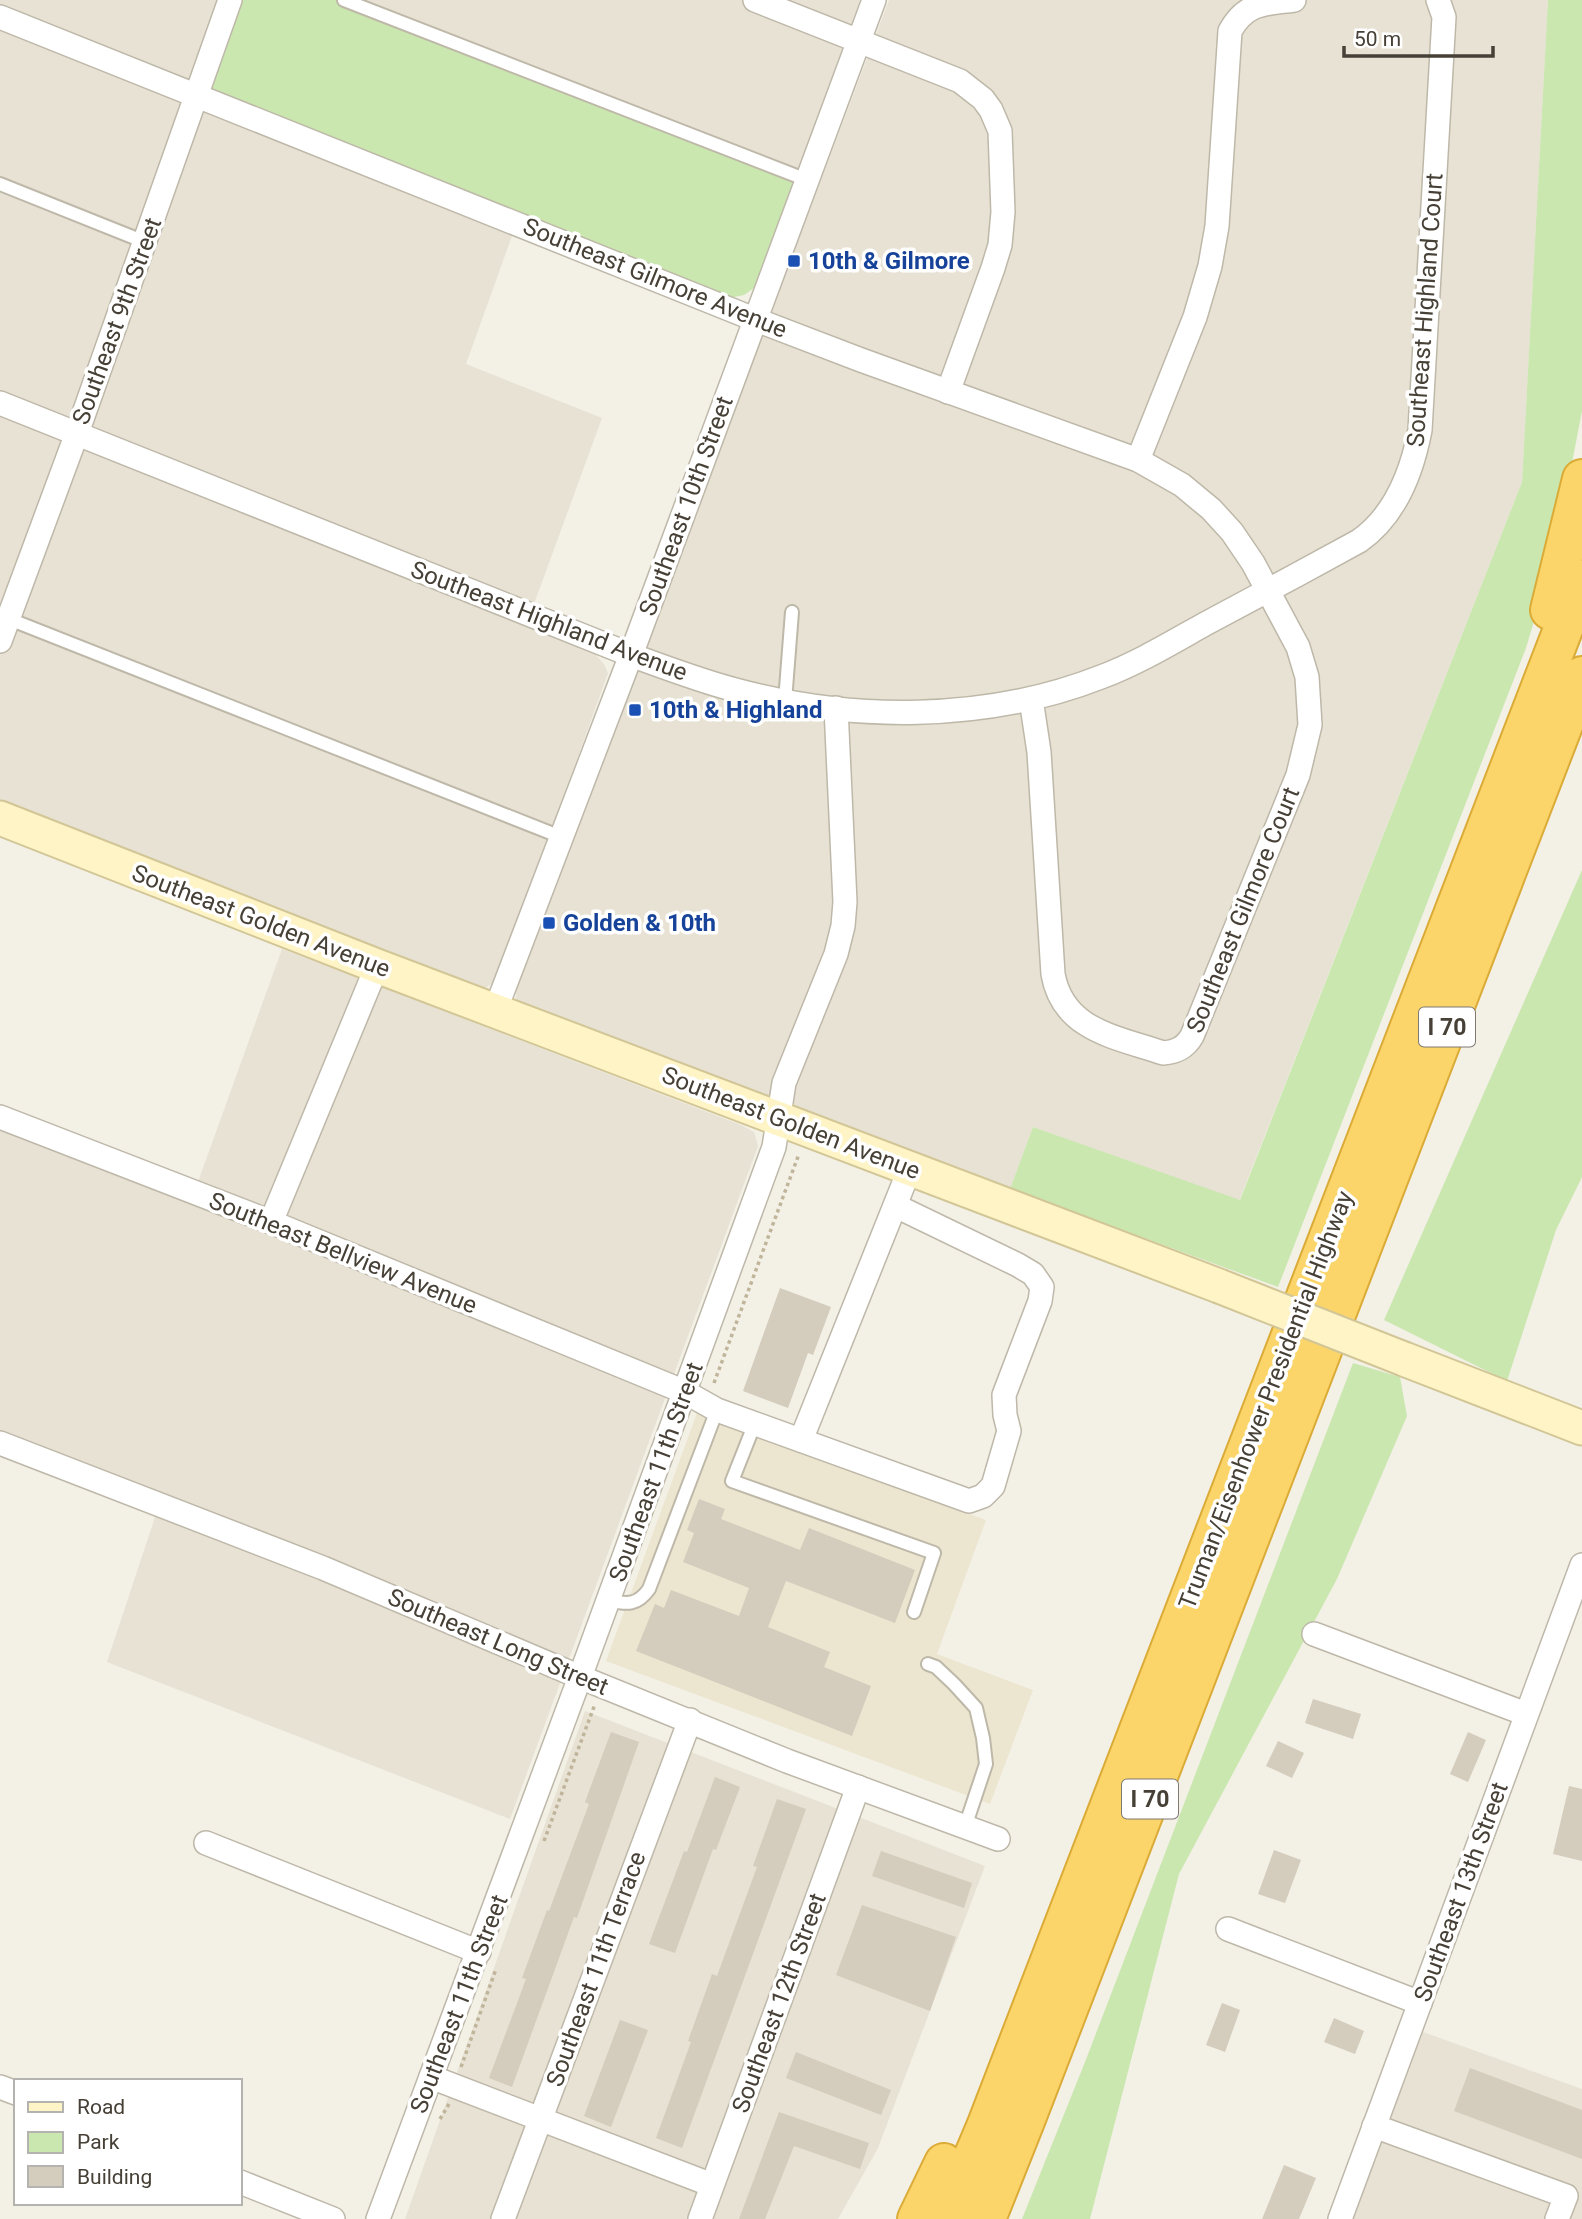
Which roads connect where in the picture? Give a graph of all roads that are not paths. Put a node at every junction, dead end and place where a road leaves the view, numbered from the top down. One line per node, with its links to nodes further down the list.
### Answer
1 (230, 0): 9 (street, Southeast 9th Street)
2 (344, 0): 10 (lane)
3 (755, 0): 8 (street)
4 (874, 0): 8 (street, Southeast 10th Street)
5 (1294, 0): 17 (street)
6 (1438, 0): 20 (street, Southeast Highland Court)
7 (0, 17): 9 (street, Southeast Gilmore Avenue)
8 (859, 41): 10 (street, Southeast 10th Street); 14 (street)
9 (197, 96): 12 (street, Southeast 9th Street); 13 (street, Southeast Gilmore Avenue)
10 (807, 180): 13 (street, Southeast 10th Street)
11 (0, 184): 12 (lane)
12 (145, 242): 16 (street, Southeast 9th Street)
13 (754, 319): 14 (street, Southeast Gilmore Avenue); 24 (street, Southeast 10th Street)
14 (948, 392): 17 (street, Southeast Gilmore Avenue)
15 (0, 402): 16 (street, Southeast Highland Avenue)
16 (77, 433): 22 (street, Southeast 9th Street); 24 (street, Southeast Highland Avenue)
17 (1138, 460): 20 (street, Southeast Gilmore Avenue)
18 (1582, 479): 31 (highway)
19 (1582, 580): 31 (highway, Truman/Eisenhower Presidential Highway / I 70)
20 (1268, 591): 26 (street, Southeast Highland Avenue); 26 (street, Southeast Gilmore Court)
21 (792, 612): 27 (lane)
22 (4, 617): 23 (street, Southeast 9th Street); 32 (lane)
23 (0, 641)
24 (631, 655): 27 (street, Southeast Highland Avenue); 32 (street, Southeast 10th Street)
25 (1582, 676): 35 (highway, Truman/Eisenhower Presidential Highway / I 70)
26 (1031, 699): 28 (street, Southeast Highland Avenue)
27 (785, 701): 28 (street, Southeast Highland Avenue)
28 (836, 708): 37 (street, Southeast 11th Street)
29 (1582, 740): 35 (highway)
30 (0, 818): 33 (street, Southeast Golden Avenue)
31 (1486, 829): 56 (highway, Truman/Eisenhower Presidential Highway / I 70)
32 (561, 837): 34 (street, Southeast 10th Street)
33 (377, 967): 34 (street, Southeast Golden Avenue); 40 (street)
34 (495, 1011): 37 (street, Southeast Golden Avenue)
35 (1438, 1049): 74 (highway, Truman/Eisenhower Presidential Highway / I 70)
36 (0, 1117): 40 (street, Southeast Bellview Avenue)
37 (794, 1124): 38 (street, Southeast Golden Avenue); 41 (street, Southeast 11th Street)
38 (910, 1168): 39 (street); 44 (street, Southeast Golden Avenue, bridge)
39 (896, 1206): 45 (street); 45 (street, Southeast Bellview Avenue)
40 (271, 1222): 41 (street, Southeast Bellview Avenue)
41 (685, 1392): 42 (street, Southeast Bellview Avenue); 48 (street, Southeast 11th Street)
42 (714, 1399): 43 (street, Southeast Bellview Avenue); 48 (lane)
43 (755, 1423): 45 (street, Southeast Bellview Avenue); 49 (lane)
44 (1582, 1428)
45 (801, 1440)
46 (0, 1443): 52 (street, Southeast Long Street)
47 (1582, 1565): 53 (street, Southeast 13th Street)
48 (609, 1601): 52 (street, Southeast 11th Street)
49 (914, 1612)
50 (1314, 1634): 53 (street)
51 (928, 1664): 57 (lane)
52 (591, 1681): 54 (street, Southeast Long Street); 61 (street, Southeast 11th Street)
53 (1526, 1714): 62 (street, Southeast 13th Street)
54 (690, 1720): 55 (street, Southeast Long Street); 64 (street, Southeast 11th Terrace)
55 (858, 1787): 57 (street, Southeast Long Street); 67 (street, Southeast 12th Street)
56 (1114, 1796): 72 (highway); 73 (highway, Truman/Eisenhower Presidential Highway / I 70)
57 (965, 1827): 58 (street, Southeast Long Street)
58 (998, 1839)
59 (206, 1843): 61 (street)
60 (1228, 1929): 62 (street)
61 (488, 1958): 63 (street, Southeast 11th Street)
62 (1420, 2003): 65 (street, Southeast 13th Street)
63 (431, 2077): 64 (street); 69 (street, Southeast 11th Street)
64 (540, 2119): 67 (street); 70 (street, Southeast 11th Terrace)
65 (1374, 2126): 75 (street, Southeast 13th Street); 76 (street)
66 (242, 2183): 68 (street)
67 (712, 2185): 71 (street, Southeast 12th Street)
68 (333, 2219)
69 (378, 2219)
70 (503, 2219)
71 (700, 2219)
72 (917, 2219)
73 (947, 2219)
74 (986, 2219)
75 (1340, 2219)
76 (1557, 2219)

